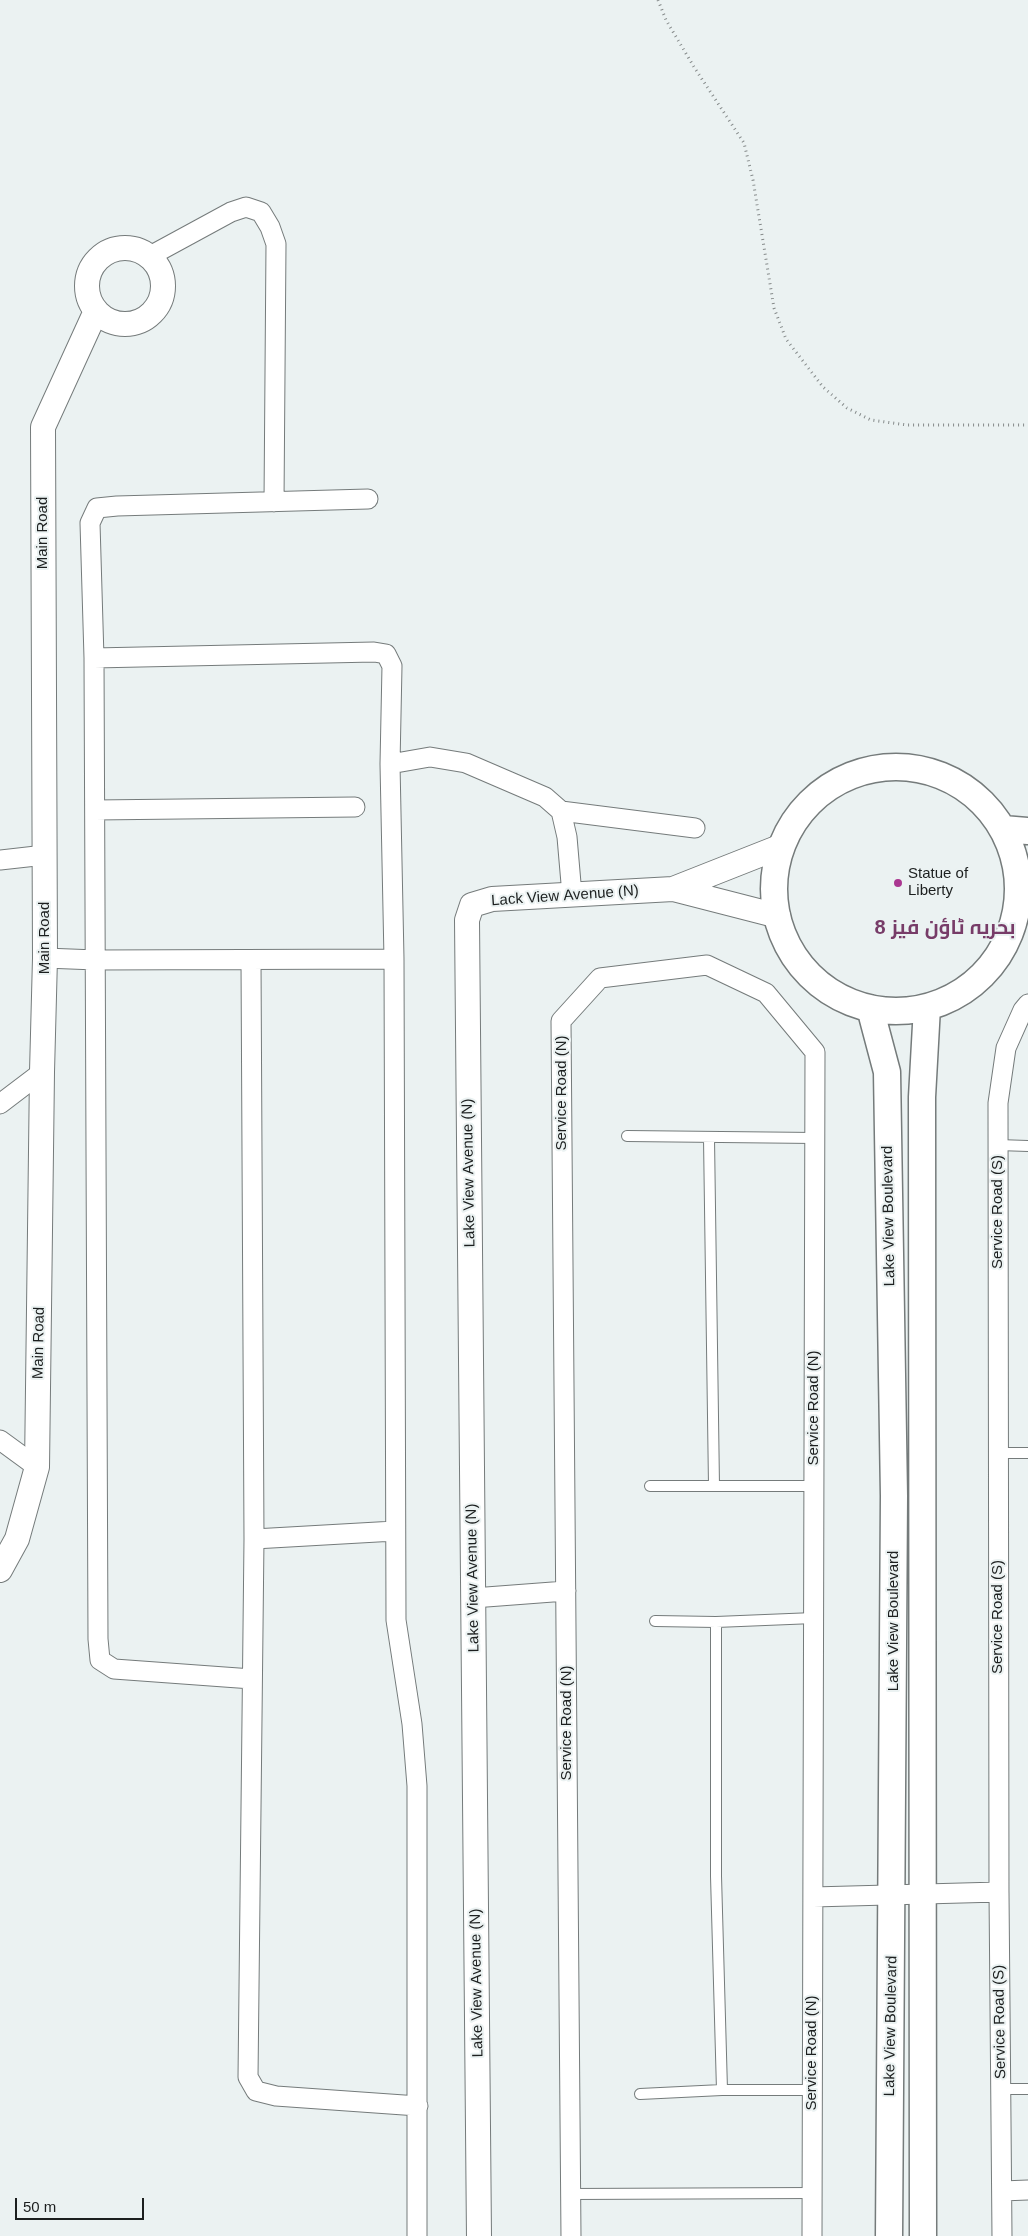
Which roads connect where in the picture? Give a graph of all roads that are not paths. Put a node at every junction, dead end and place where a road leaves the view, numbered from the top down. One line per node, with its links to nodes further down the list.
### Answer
1 (150, 256): 2 (street); 2 (street); 4 (street)
2 (96, 311): 13 (street, Main Road)
3 (368, 499): 4 (street)
4 (274, 502): 5 (street)
5 (94, 658): 6 (street); 8 (street)
6 (390, 764): 9 (street); 21 (street)
7 (355, 807): 8 (street)
8 (95, 810): 22 (street)
9 (561, 811): 10 (street); 16 (street)
10 (695, 828)
11 (1016, 830): 12 (main road); 17 (main road)
12 (782, 846): 15 (street, Lack View Avenue (N)); 18 (main road)
13 (45, 855): 14 (street); 20 (street, Main Road)
14 (0, 860)
15 (674, 888): 16 (street, Lack View Avenue (N)); 18 (street, Lack View Avenue (N))
16 (572, 894): 19 (street, Lack View Avenue (N))
17 (1022, 911): 25 (main road)
18 (778, 916): 26 (main road)
19 (467, 920): 45 (street, Lake View Avenue (N))
20 (45, 958): 22 (street); 27 (street, Main Road)
21 (394, 959): 23 (street); 41 (street)
22 (96, 960): 23 (street); 49 (street)
23 (251, 960): 42 (street)
24 (1028, 1004): 32 (street, Service Road (S))
25 (927, 1007): 26 (main road); 51 (main road, Lake View Boulevard)
26 (870, 1008): 52 (main road, Lake View Boulevard)
27 (42, 1072): 28 (street); 37 (street, Main Road)
28 (0, 1104)
29 (626, 1136): 30 (lane)
30 (710, 1138): 31 (lane); 39 (lane)
31 (815, 1138): 40 (street, Service Road (N)); 44 (street, Service Road (N))
32 (998, 1145): 33 (lane); 35 (street, Service Road (S))
33 (1028, 1146)
34 (0, 1440): 37 (street)
35 (998, 1453): 36 (lane); 50 (street, Service Road (S))
36 (1028, 1453)
37 (37, 1467): 43 (street, Main Road)
38 (650, 1486): 39 (lane)
39 (714, 1486): 40 (lane)
40 (814, 1486): 46 (street, Service Road (N))
41 (395, 1531): 42 (street); 59 (street)
42 (254, 1539): 49 (street)
43 (0, 1570)
44 (566, 1592): 45 (street); 63 (street, Service Road (N))
45 (473, 1598): 65 (street, Lake View Avenue (N))
46 (814, 1618): 48 (lane); 53 (street, Service Road (N))
47 (655, 1621): 48 (lane)
48 (716, 1622): 56 (lane)
49 (252, 1679): 59 (street)
50 (999, 1892): 51 (street); 54 (street, Service Road (S))
51 (923, 1894): 52 (street); 69 (main road, Lake View Boulevard)
52 (893, 1895): 53 (street); 68 (main road, Lake View Boulevard)
53 (813, 1897): 57 (street, Service Road (N))
54 (1001, 2089): 55 (lane); 61 (street, Service Road (S))
55 (1028, 2089)
56 (722, 2090): 57 (lane); 58 (lane)
57 (812, 2090): 62 (street, Service Road (N))
58 (640, 2094)
59 (418, 2106): 64 (street)
60 (1028, 2190): 61 (street)
61 (1002, 2191): 70 (street, Service Road (S))
62 (812, 2193): 63 (lane); 67 (street, Service Road (N))
63 (571, 2194): 66 (street, Service Road (N))
64 (418, 2236)
65 (479, 2236)
66 (571, 2236)
67 (812, 2236)
68 (889, 2236)
69 (923, 2236)
70 (1002, 2236)

